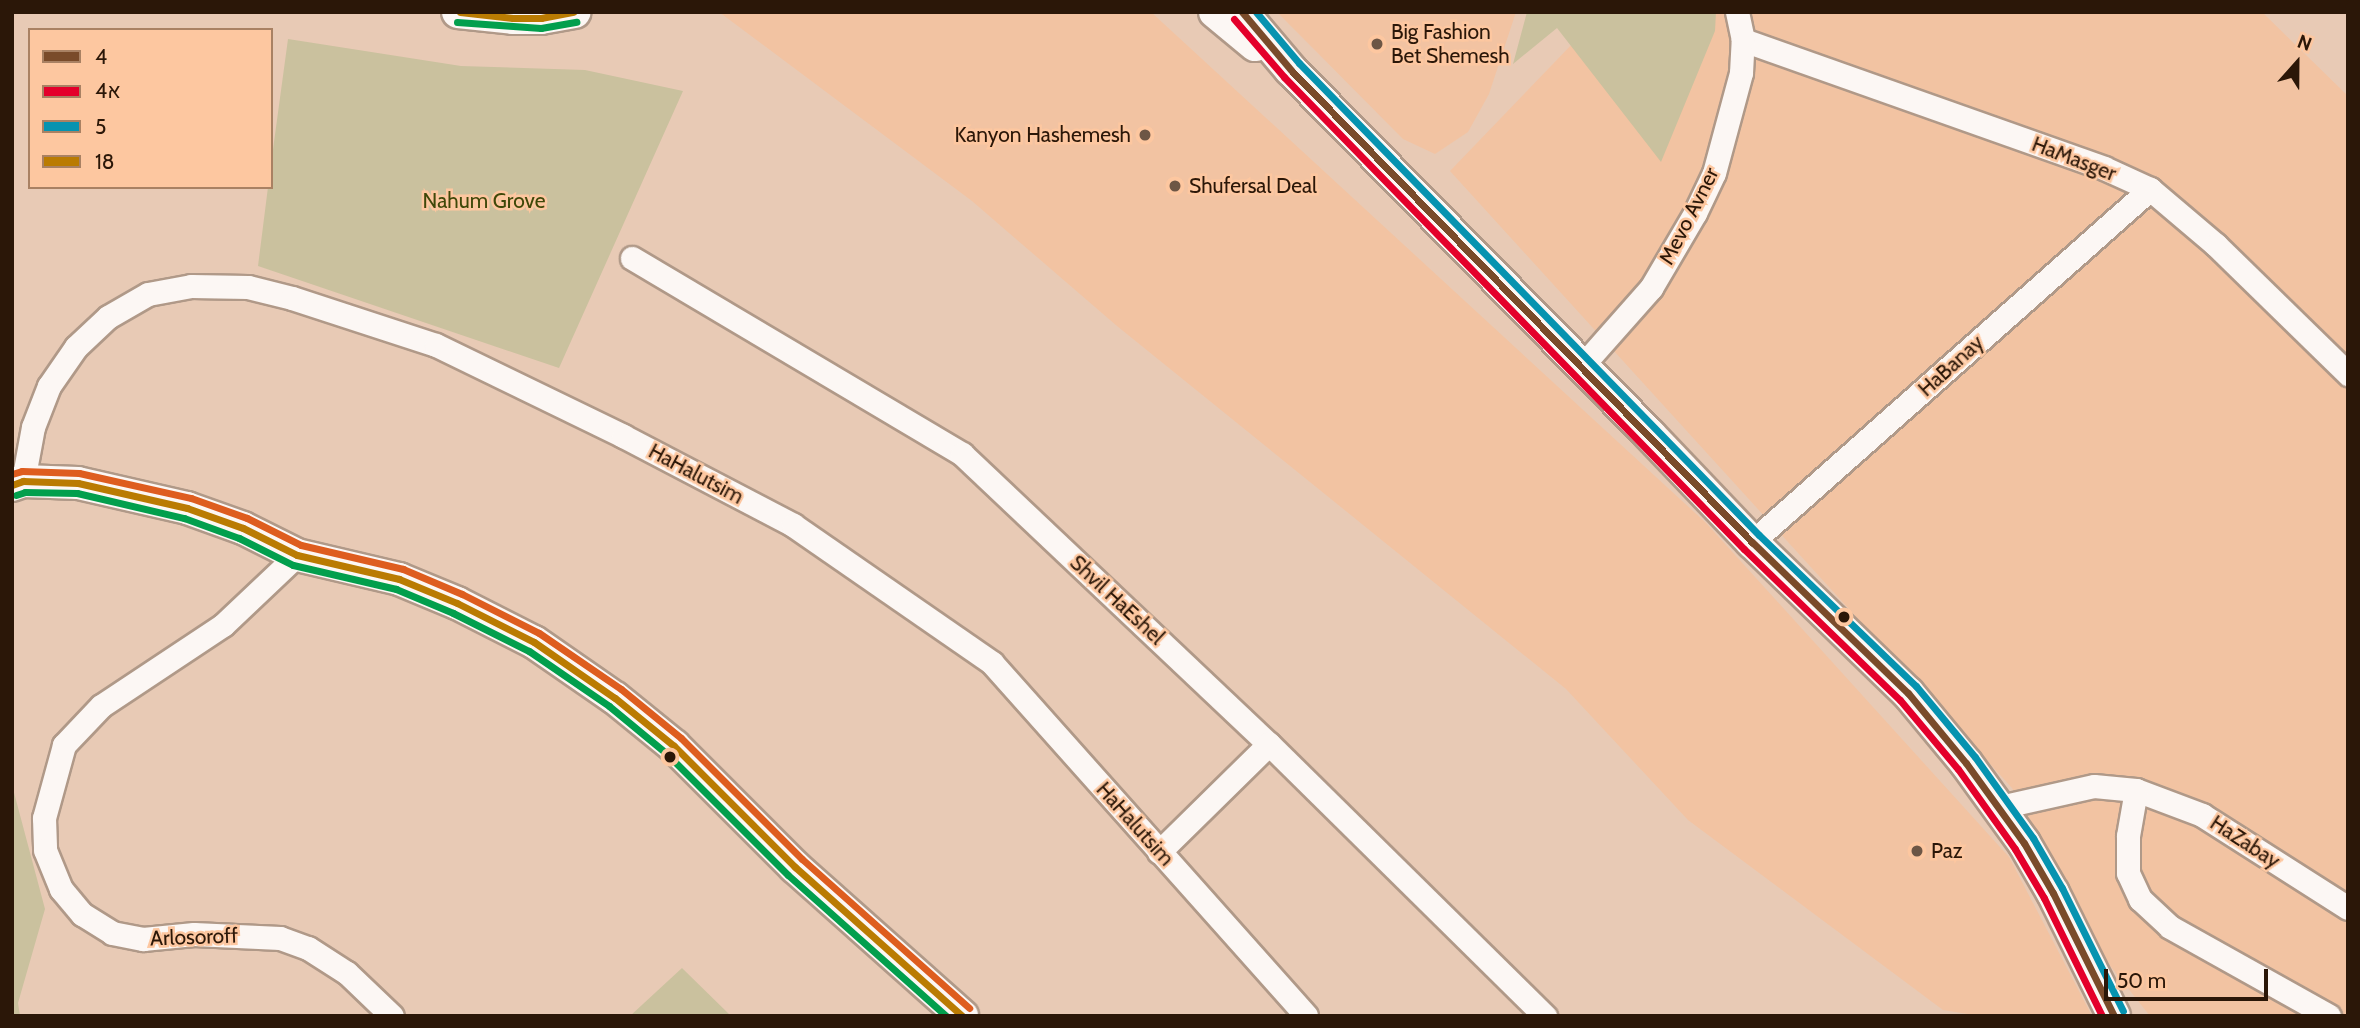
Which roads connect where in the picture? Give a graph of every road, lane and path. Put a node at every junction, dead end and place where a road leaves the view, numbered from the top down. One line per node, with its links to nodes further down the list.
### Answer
1 (458, 12): 2 (main road)
2 (574, 12)
3 (1215, 12): 7 (main road)
4 (1242, 12): 7 (main road)
5 (1737, 12): 6 (street, Mevo Avner)
6 (1743, 40): 8 (street, HaMasger); 10 (street, Mevo Avner)
7 (1291, 70): 10 (main road)
8 (2150, 189): 11 (street, HaMasger); 13 (street, HaBanay)
9 (632, 258): 15 (street, Shvil HaEshel)
10 (1581, 367): 13 (main road)
11 (2348, 374)
12 (18, 483): 14 (main road); 18 (street, HaHalutsim)
13 (1752, 542): 17 (main road)
14 (297, 555): 20 (street, Arlosoroff); 21 (main road)
15 (1269, 744): 18 (street); 23 (street, Shvil HaEshel)
16 (2136, 790): 17 (street, HaZabay); 19 (street, HaZabay); 25 (street)
17 (2000, 807): 24 (main road)
18 (1159, 852): 22 (street, HaHalutsim)
19 (2348, 908)
20 (392, 1016)
21 (962, 1016)
22 (1306, 1016)
23 (1545, 1016)
24 (2114, 1016)
25 (2329, 1016)

